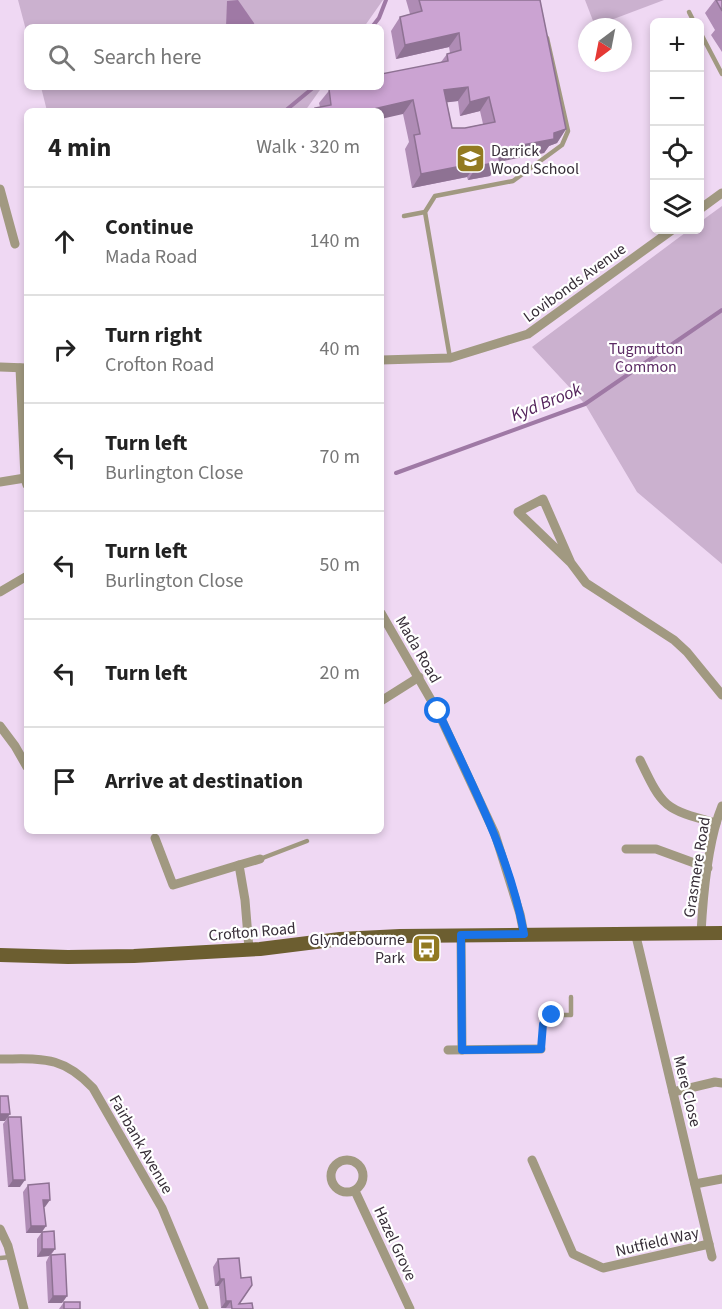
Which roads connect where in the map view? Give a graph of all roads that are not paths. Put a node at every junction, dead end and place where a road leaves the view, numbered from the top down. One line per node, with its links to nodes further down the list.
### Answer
1 (688, 12): 2 (lane)
2 (692, 18)
3 (545, 28): 9 (lane)
4 (704, 41): 5 (lane)
5 (722, 74)
6 (0, 189): 12 (street)
7 (722, 193): 8 (street)
8 (704, 206)
9 (425, 212): 10 (lane); 13 (lane)
10 (404, 216)
11 (666, 234): 13 (street, Lovibonds Avenue)
12 (15, 244)
13 (450, 358): 14 (street, Lovibonds Avenue)
14 (384, 360)
15 (0, 367): 16 (street)
16 (23, 368): 17 (street)
17 (24, 406)
18 (0, 482): 19 (street)
19 (24, 482)
20 (572, 563): 20 (street); 25 (street)
21 (24, 578): 22 (street)
22 (0, 592)
23 (384, 618): 24 (street, Mada Road)
24 (419, 677): 26 (street); 41 (street, Mada Road)
25 (722, 695)
26 (384, 698)
27 (0, 726): 29 (street)
28 (640, 760): 31 (street)
29 (24, 762)
30 (722, 806): 31 (street, Grasmere Road)
31 (716, 824): 37 (street, Grasmere Road)
32 (155, 838): 36 (street)
33 (307, 841): 35 (lane)
34 (626, 849): 37 (street)
35 (260, 859): 36 (street)
36 (239, 865): 43 (street)
37 (708, 868): 39 (street, Grasmere Road)
38 (635, 932): 39 (main road, Crofton Road); 41 (main road, Crofton Road); 51 (street, Mere Close)
39 (701, 933): 40 (main road, Crofton Road)
40 (722, 933)
41 (524, 934): 42 (main road, Crofton Road)
42 (461, 935): 43 (main road, Crofton Road); 48 (street)
43 (249, 949): 44 (main road, Crofton Road)
44 (0, 955)
45 (571, 997): 46 (lane)
46 (541, 1049): 48 (street)
47 (448, 1050): 48 (street)
48 (462, 1050)
49 (0, 1059): 62 (street, Fairbank Avenue)
50 (722, 1083): 51 (street)
51 (673, 1092): 54 (street, Mere Close)
52 (532, 1160): 57 (street, Nutfield Way)
53 (722, 1179): 54 (street)
54 (695, 1184): 57 (street, Mere Close)
55 (355, 1191): 63 (street, Hazel Grove)
56 (0, 1229): 58 (street)
57 (710, 1244): 59 (street, Mere Close)
58 (11, 1257): 60 (lane); 61 (street)
59 (712, 1257)
60 (0, 1258)
61 (24, 1309)
62 (204, 1309)
63 (410, 1309)

